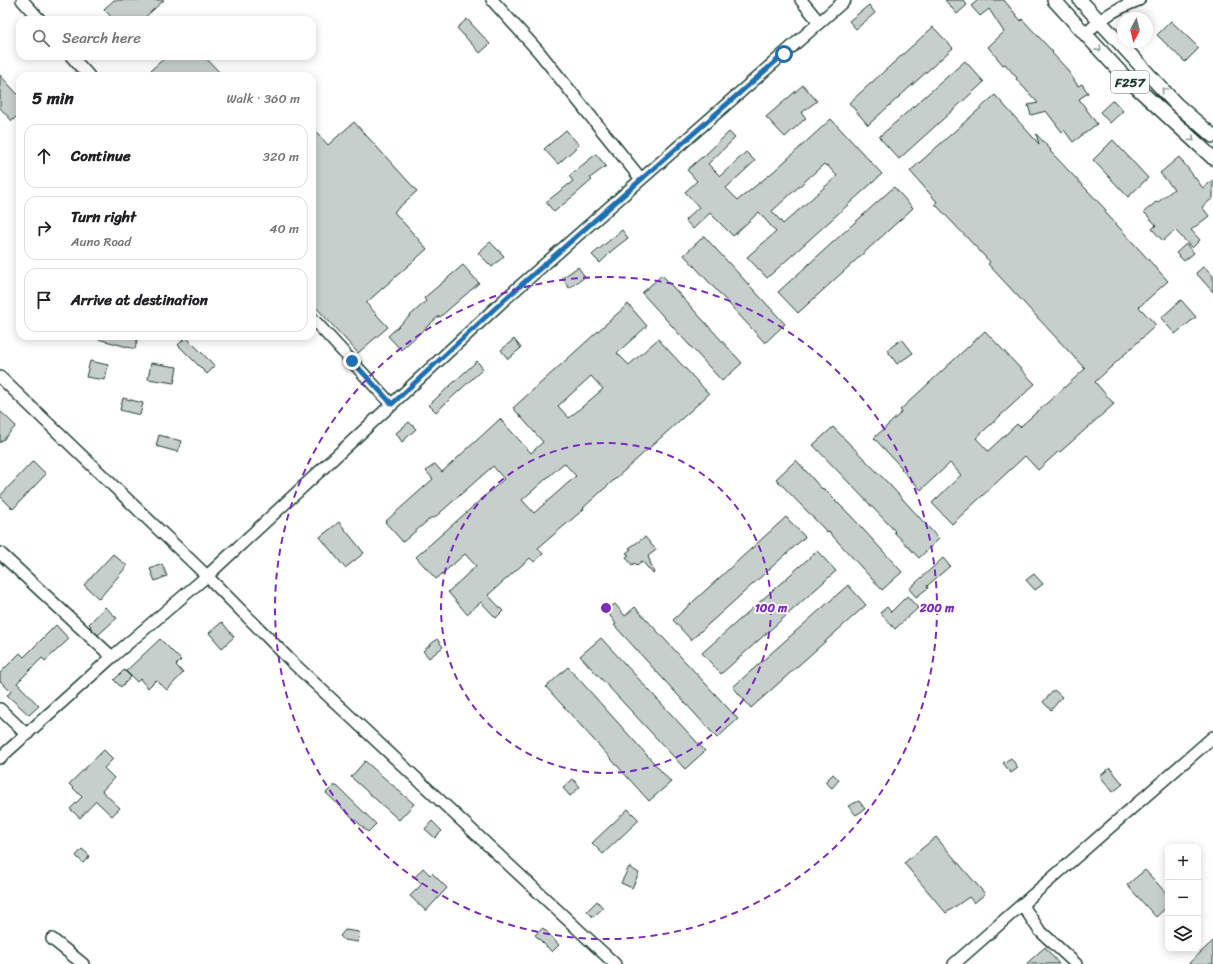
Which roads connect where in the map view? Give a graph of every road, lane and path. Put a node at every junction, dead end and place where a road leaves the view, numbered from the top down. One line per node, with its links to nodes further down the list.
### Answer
1 (22, 0): 8 (street)
2 (492, 0): 16 (street)
3 (801, 0): 10 (street)
4 (845, 0): 10 (street)
5 (1054, 0): 11 (main road, F257)
6 (1080, 0): 9 (main road, F257)
7 (1139, 0): 9 (street)
8 (36, 16)
9 (1098, 21): 11 (street); 14 (main road, F257, one-way to 9)
10 (820, 22): 16 (street)
11 (1086, 34): 15 (main road, F257, one-way to 15)
12 (75, 60): 13 (street)
13 (86, 72)
14 (1213, 136)
15 (1213, 158)
16 (641, 179): 19 (street)
17 (316, 322): 19 (street)
18 (0, 377): 21 (street)
19 (392, 404): 21 (street)
20 (0, 553): 22 (street)
21 (207, 576): 22 (street); 30 (street)
22 (112, 656): 24 (street)
23 (0, 709): 24 (street)
24 (26, 735): 26 (street)
25 (1213, 737): 27 (street)
26 (0, 758)
27 (1022, 904): 31 (street); 32 (street)
28 (52, 939): 29 (street)
29 (83, 964)
30 (615, 964)
31 (954, 964)
32 (1076, 964)

